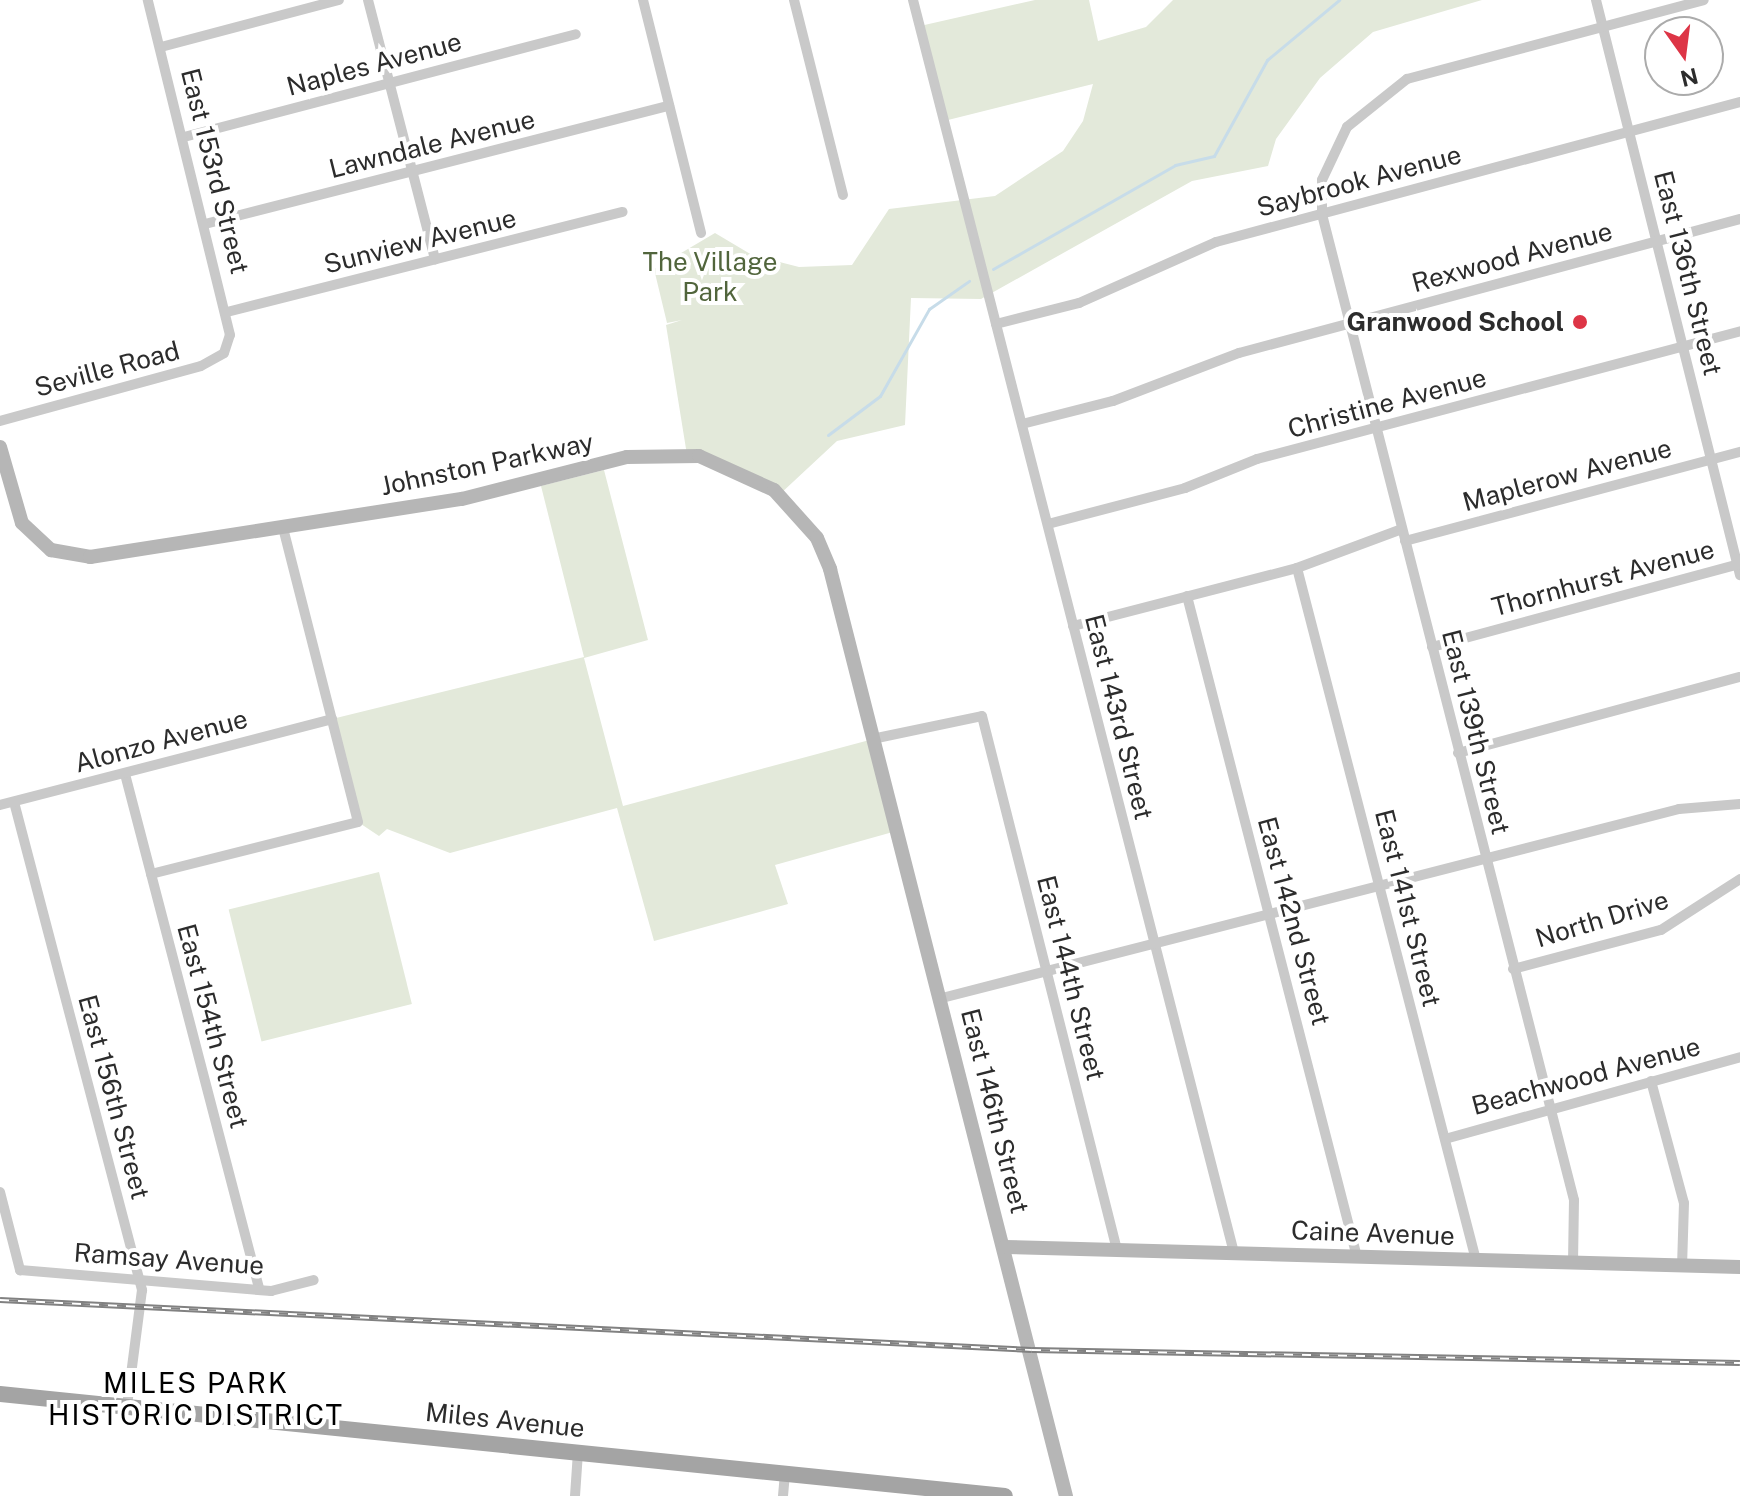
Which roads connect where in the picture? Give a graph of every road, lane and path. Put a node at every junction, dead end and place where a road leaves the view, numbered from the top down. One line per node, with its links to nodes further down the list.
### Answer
1 (148, 0): 11 (street, East 153rd Street)
2 (339, 0): 11 (street)
3 (368, 0): 12 (street)
4 (643, 0): 14 (street)
5 (794, 0): 18 (street)
6 (913, 0): 27 (street, East 143rd Street)
7 (1596, 0): 9 (street, East 136th Street)
8 (1704, 0): 9 (street, East 139th Street)
9 (1603, 28): 15 (street, East 136th Street); 20 (street, East 139th Street)
10 (576, 34): 12 (street, Naples Avenue)
11 (161, 47): 16 (street, East 153rd Street)
12 (390, 83): 16 (street, Naples Avenue); 17 (street)
13 (1740, 102): 15 (street, Saybrook Avenue)
14 (669, 106): 17 (street, Lawndale Avenue); 23 (street)
15 (1629, 132): 20 (street, Saybrook Avenue); 24 (street, East 136th Street)
16 (184, 137): 22 (street, East 153rd Street)
17 (412, 172): 22 (street, Lawndale Avenue); 25 (street)
18 (843, 195)
19 (623, 212): 25 (street, Sunview Avenue)
20 (1322, 214): 27 (street, Saybrook Avenue); 28 (street, East 139th Street)
21 (1740, 219): 24 (street, Rexwood Avenue)
22 (205, 224): 26 (street, East 153rd Street)
23 (701, 233)
24 (1657, 241): 28 (street, Rexwood Avenue); 30 (street, East 136th Street)
25 (435, 260): 26 (street, Sunview Avenue)
26 (227, 312): 31 (street, East 153rd Street)
27 (996, 324): 33 (street, East 143rd Street)
28 (1350, 324): 33 (street, Rexwood Avenue); 34 (street, East 139th Street)
29 (1740, 331): 30 (street, Christine Avenue)
30 (1684, 345): 34 (street, Christine Avenue); 37 (street, East 136th Street)
31 (224, 353): 32 (street, Seville Road)
32 (0, 421)
33 (1022, 424): 38 (street, East 143rd Street)
34 (1376, 430): 38 (street, Christine Avenue); 40 (street, East 139th Street)
35 (0, 447): 39 (street, Johnston Parkway)
36 (1740, 452): 37 (street, Maplerow Avenue)
37 (1712, 459): 41 (street, Maplerow Avenue); 43 (street, East 136th Street)
38 (1048, 524): 45 (street, East 143rd Street)
39 (283, 528): 48 (street); 49 (street, Johnston Parkway)
40 (1402, 529): 41 (street, East 139th Street); 42 (street)
41 (1405, 541): 46 (street, East 139th Street)
42 (1297, 568): 44 (street); 58 (street, East 141st Street)
43 (1739, 568): 46 (street, Thornhurst Avenue)
44 (1187, 596): 45 (street); 59 (street, East 142nd Street)
45 (1073, 626): 60 (street, East 143rd Street)
46 (1432, 647): 50 (street, East 139th Street)
47 (1740, 677): 50 (street)
48 (332, 719): 51 (street, Alonzo Avenue); 56 (street)
49 (877, 738): 62 (street, East 144th Street); 63 (street, East 146th Street)
50 (1458, 753): 55 (street, East 139th Street)
51 (125, 774): 52 (street, Alonzo Avenue); 56 (street, East 154th Street)
52 (14, 802): 54 (street, Alonzo Avenue); 77 (street, East 156th Street)
53 (1740, 804): 55 (street)
54 (0, 805)
55 (1486, 861): 58 (street); 61 (street, East 139th Street)
56 (151, 874): 79 (street, East 154th Street)
57 (1740, 879): 61 (street, North Drive)
58 (1380, 886): 59 (street); 67 (street, East 141st Street)
59 (1270, 915): 60 (street); 72 (street, East 142nd Street)
60 (1155, 944): 62 (street); 71 (street, East 143rd Street)
61 (1513, 969): 66 (street, East 139th Street)
62 (1047, 971): 63 (street); 70 (street, East 144th Street)
63 (942, 998): 69 (street, East 146th Street)
64 (1740, 1057): 65 (street, Beachwood Avenue)
65 (1651, 1081): 66 (street, Beachwood Avenue); 75 (street)
66 (1549, 1109): 67 (street, Beachwood Avenue); 74 (street, East 139th Street)
67 (1445, 1139): 73 (street, East 141st Street)
68 (0, 1192): 77 (street, Ramsay Avenue)
69 (1005, 1247): 70 (street, Caine Avenue); 88 (street, East 146th Street)
70 (1117, 1250): 71 (street, Caine Avenue)
71 (1234, 1253): 72 (street, Caine Avenue)
72 (1357, 1257): 73 (street, Caine Avenue)
73 (1476, 1260): 74 (street, Caine Avenue)
74 (1573, 1263): 75 (street, Caine Avenue)
75 (1682, 1266): 76 (street, Caine Avenue)
76 (1740, 1267)
77 (139, 1279): 79 (street, Ramsay Avenue); 81 (street, East 156th Street)
78 (314, 1280): 79 (street, Ramsay Avenue)
79 (259, 1288)
80 (0, 1394): 81 (main road, Miles Avenue)
81 (127, 1406): 82 (main road, Miles Avenue)
82 (578, 1452): 83 (main road, Miles Avenue); 85 (street)
83 (785, 1475): 84 (main road, Miles Avenue); 86 (street)
84 (956, 1494): 87 (main road, Miles Avenue)
85 (575, 1496)
86 (783, 1496)
87 (1005, 1496)
88 (1066, 1496)

